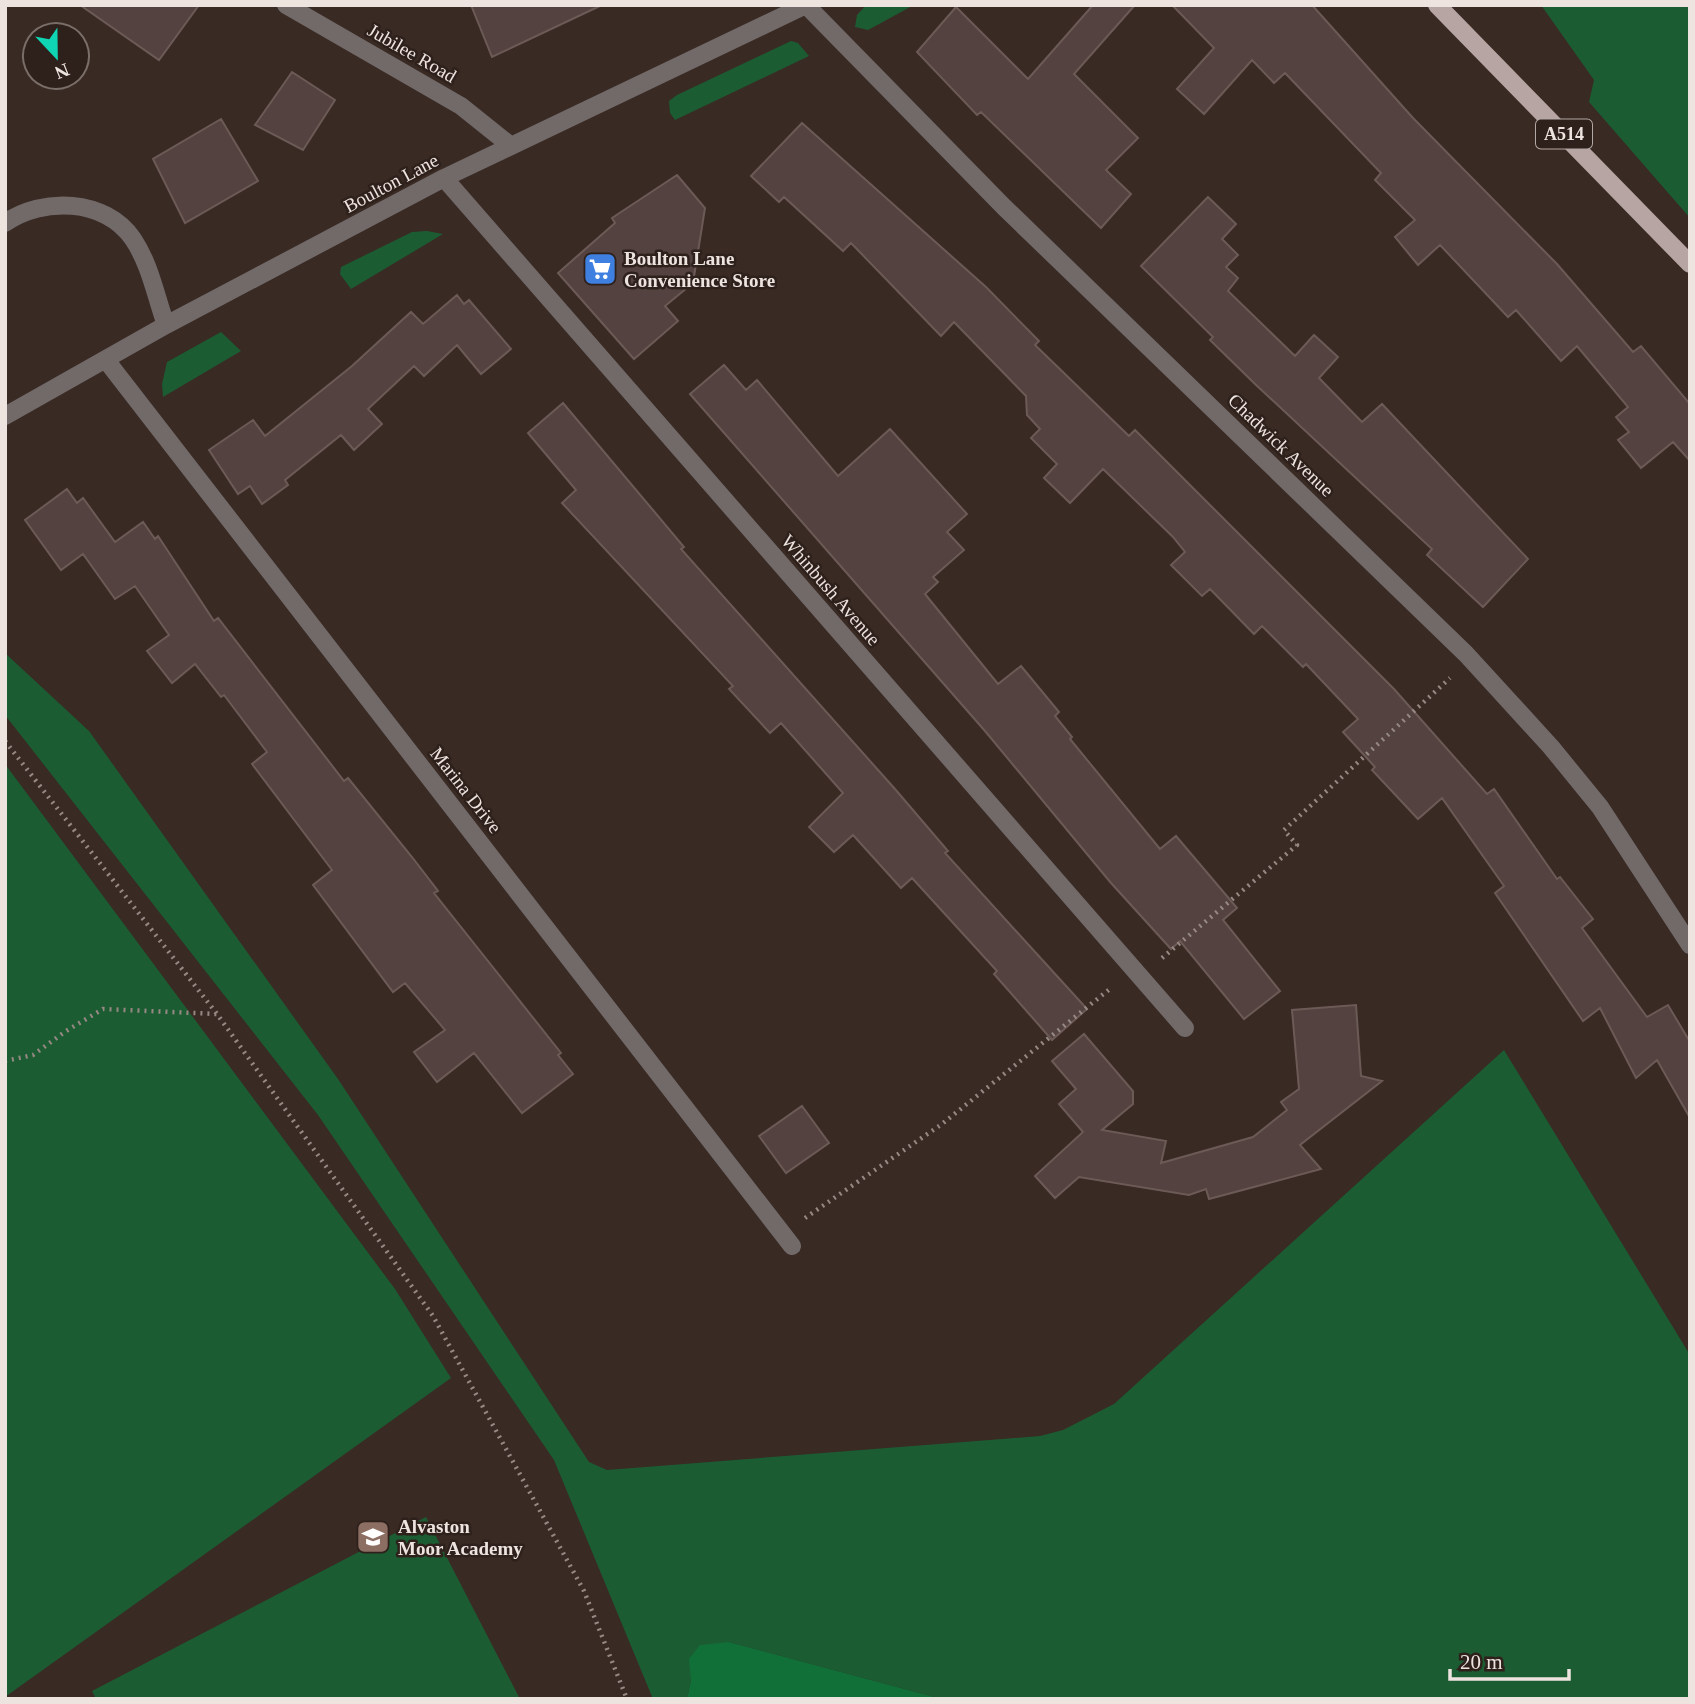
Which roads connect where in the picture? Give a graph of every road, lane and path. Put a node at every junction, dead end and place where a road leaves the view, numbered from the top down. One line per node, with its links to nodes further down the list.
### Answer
1 (286, 5): 4 (street, Jubilee Road)
2 (806, 5): 4 (street, Boulton Lane); 11 (street, Chadwick Avenue)
3 (1437, 5): 7 (main road, A514)
4 (511, 146): 5 (street, Boulton Lane)
5 (444, 178): 8 (street, Boulton Lane); 14 (street, Whinbush Avenue)
6 (5, 223): 8 (street)
7 (1690, 264)
8 (166, 326): 9 (street, Boulton Lane)
9 (106, 359): 10 (street, Boulton Lane); 18 (street, Marina Drive)
10 (5, 416)
11 (1471, 659): 13 (street, Chadwick Avenue); 14 (path)
12 (5, 741): 15 (path)
13 (1690, 945)
14 (1137, 973): 16 (street, Whinbush Avenue); 18 (path)
15 (217, 1014): 17 (path); 19 (path)
16 (1185, 1028)
17 (5, 1061)
18 (788, 1240)
19 (627, 1699)

